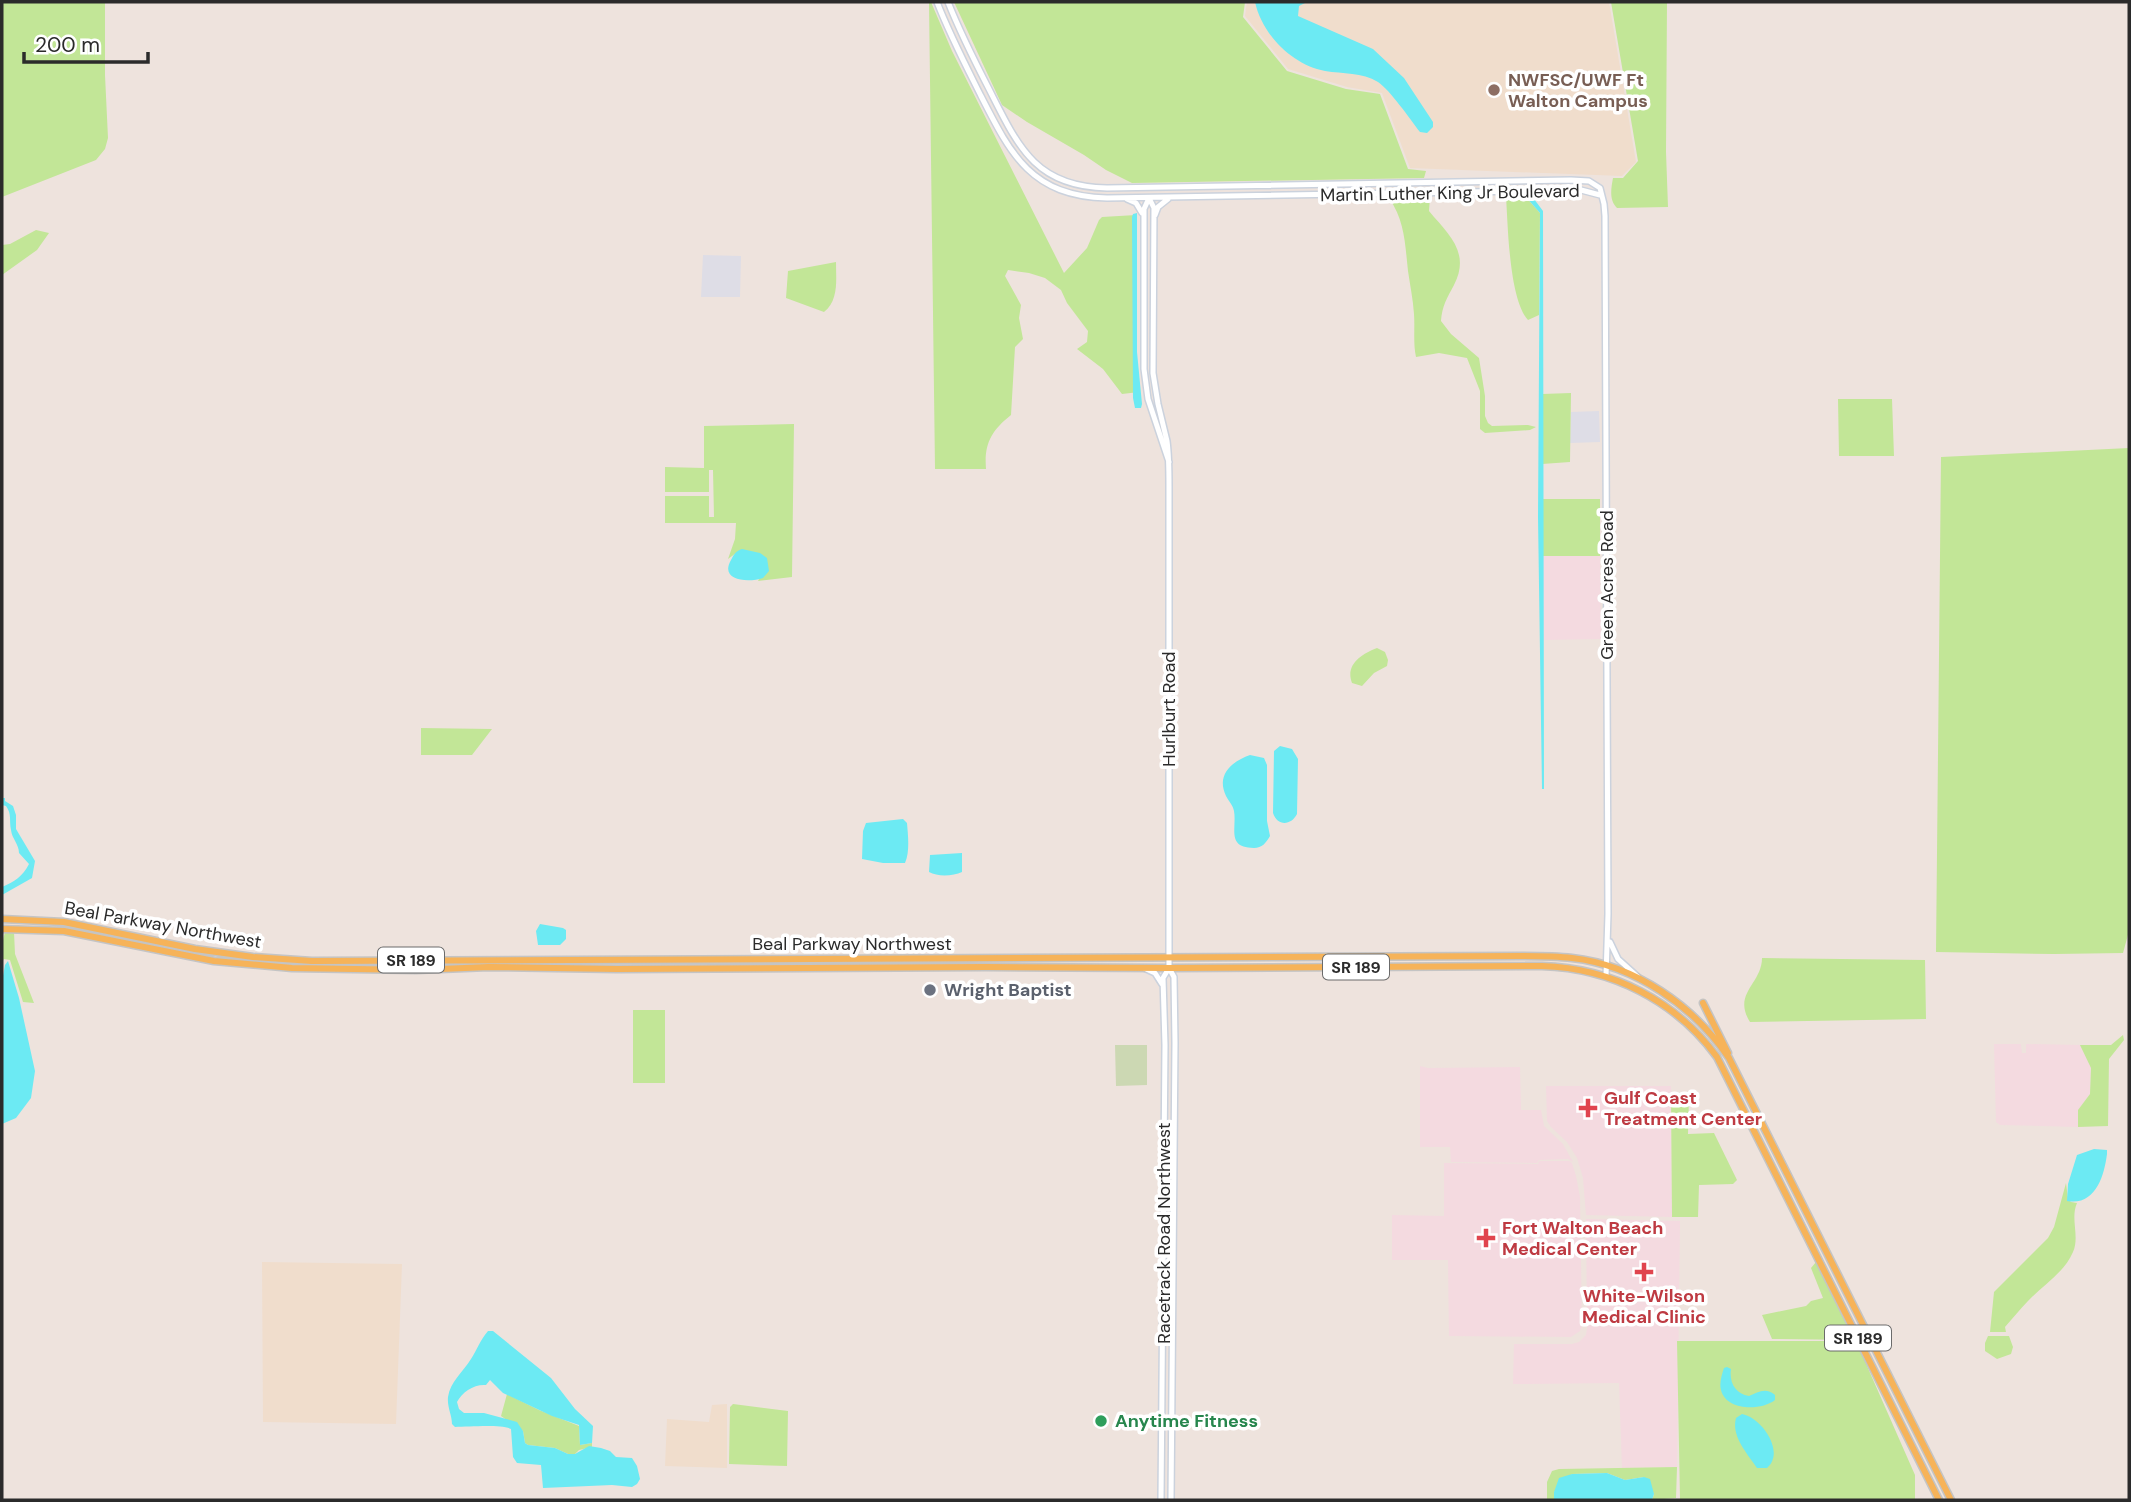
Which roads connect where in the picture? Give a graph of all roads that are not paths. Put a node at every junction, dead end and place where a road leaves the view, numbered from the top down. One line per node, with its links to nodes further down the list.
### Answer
1 (937, 2): 6 (main road, Martin Luther King Jr Boulevard)
2 (948, 2): 3 (main road, Martin Luther King Jr Boulevard)
3 (1149, 187): 4 (main road, Martin Luther King Jr Boulevard); 7 (main road, Hurlburt Road)
4 (1600, 195): 5 (main road, Martin Luther King Jr Boulevard); 13 (main road, Green Acres Road)
5 (1171, 197): 7 (main road, Martin Luther King Jr Boulevard); 9 (main road)
6 (1124, 198): 7 (main road, Martin Luther King Jr Boulevard); 8 (main road)
7 (1149, 198): 8 (main road, Hurlburt Road); 9 (main road, Hurlburt Road)
8 (1144, 217): 10 (main road, Hurlburt Road)
9 (1154, 218): 10 (main road, Hurlburt Road)
10 (1168, 462): 15 (main road, Hurlburt Road)
11 (2, 919): 18 (main road, Beal Parkway Northwest / SR 189)
12 (2, 929): 23 (main road, Beal Parkway Northwest / SR 189)
13 (1608, 939): 19 (main road, Green Acres Road); 26 (main road)
14 (1096, 957): 15 (main road, Beal Parkway Northwest / SR 189); 17 (main road, Beal Parkway Northwest / SR 189); 20 (main road)
15 (1169, 957): 19 (main road, Beal Parkway Northwest / SR 189); 22 (main road, Racetrack Road Northwest)
16 (565, 959): 17 (main road, Beal Parkway Northwest / SR 189); 18 (main road, Beal Parkway Northwest / SR 189); 24 (main road)
17 (595, 959): 24 (main road)
18 (383, 960): 23 (main road)
19 (1608, 966): 25 (main road, Green Acres Road); 26 (main road, Beal Parkway Northwest / SR 189)
20 (1086, 968): 21 (main road, Beal Parkway Northwest / SR 189); 24 (main road, Beal Parkway Northwest / SR 189)
21 (1144, 968): 22 (main road, Beal Parkway Northwest / SR 189); 27 (main road)
22 (1169, 968): 25 (main road, Beal Parkway Northwest / SR 189); 27 (main road, Racetrack Road Northwest); 37 (main road, Racetrack Road Northwest)
23 (373, 969): 24 (main road, Beal Parkway Northwest / SR 189)
24 (575, 969)
25 (1606, 976): 30 (main road, Beal Parkway Northwest / SR 189)
26 (1643, 981): 29 (main road, Beal Parkway Northwest / SR 189)
27 (1163, 986): 36 (main road, Racetrack Road Northwest)
28 (1703, 1003): 29 (main road)
29 (1741, 1080): 31 (main road, SR 189)
30 (1753, 1127): 31 (main road); 32 (main road, SR 189)
31 (1768, 1134): 32 (main road); 34 (main road, SR 189)
32 (1763, 1147): 33 (main road, SR 189)
33 (1850, 1321): 34 (main road); 35 (main road, SR 189)
34 (1866, 1330): 35 (main road); 39 (main road, SR 189)
35 (1862, 1346): 38 (main road, SR 189)
36 (1161, 1500)
37 (1171, 1500)
38 (1939, 1500)
39 (1951, 1500)

